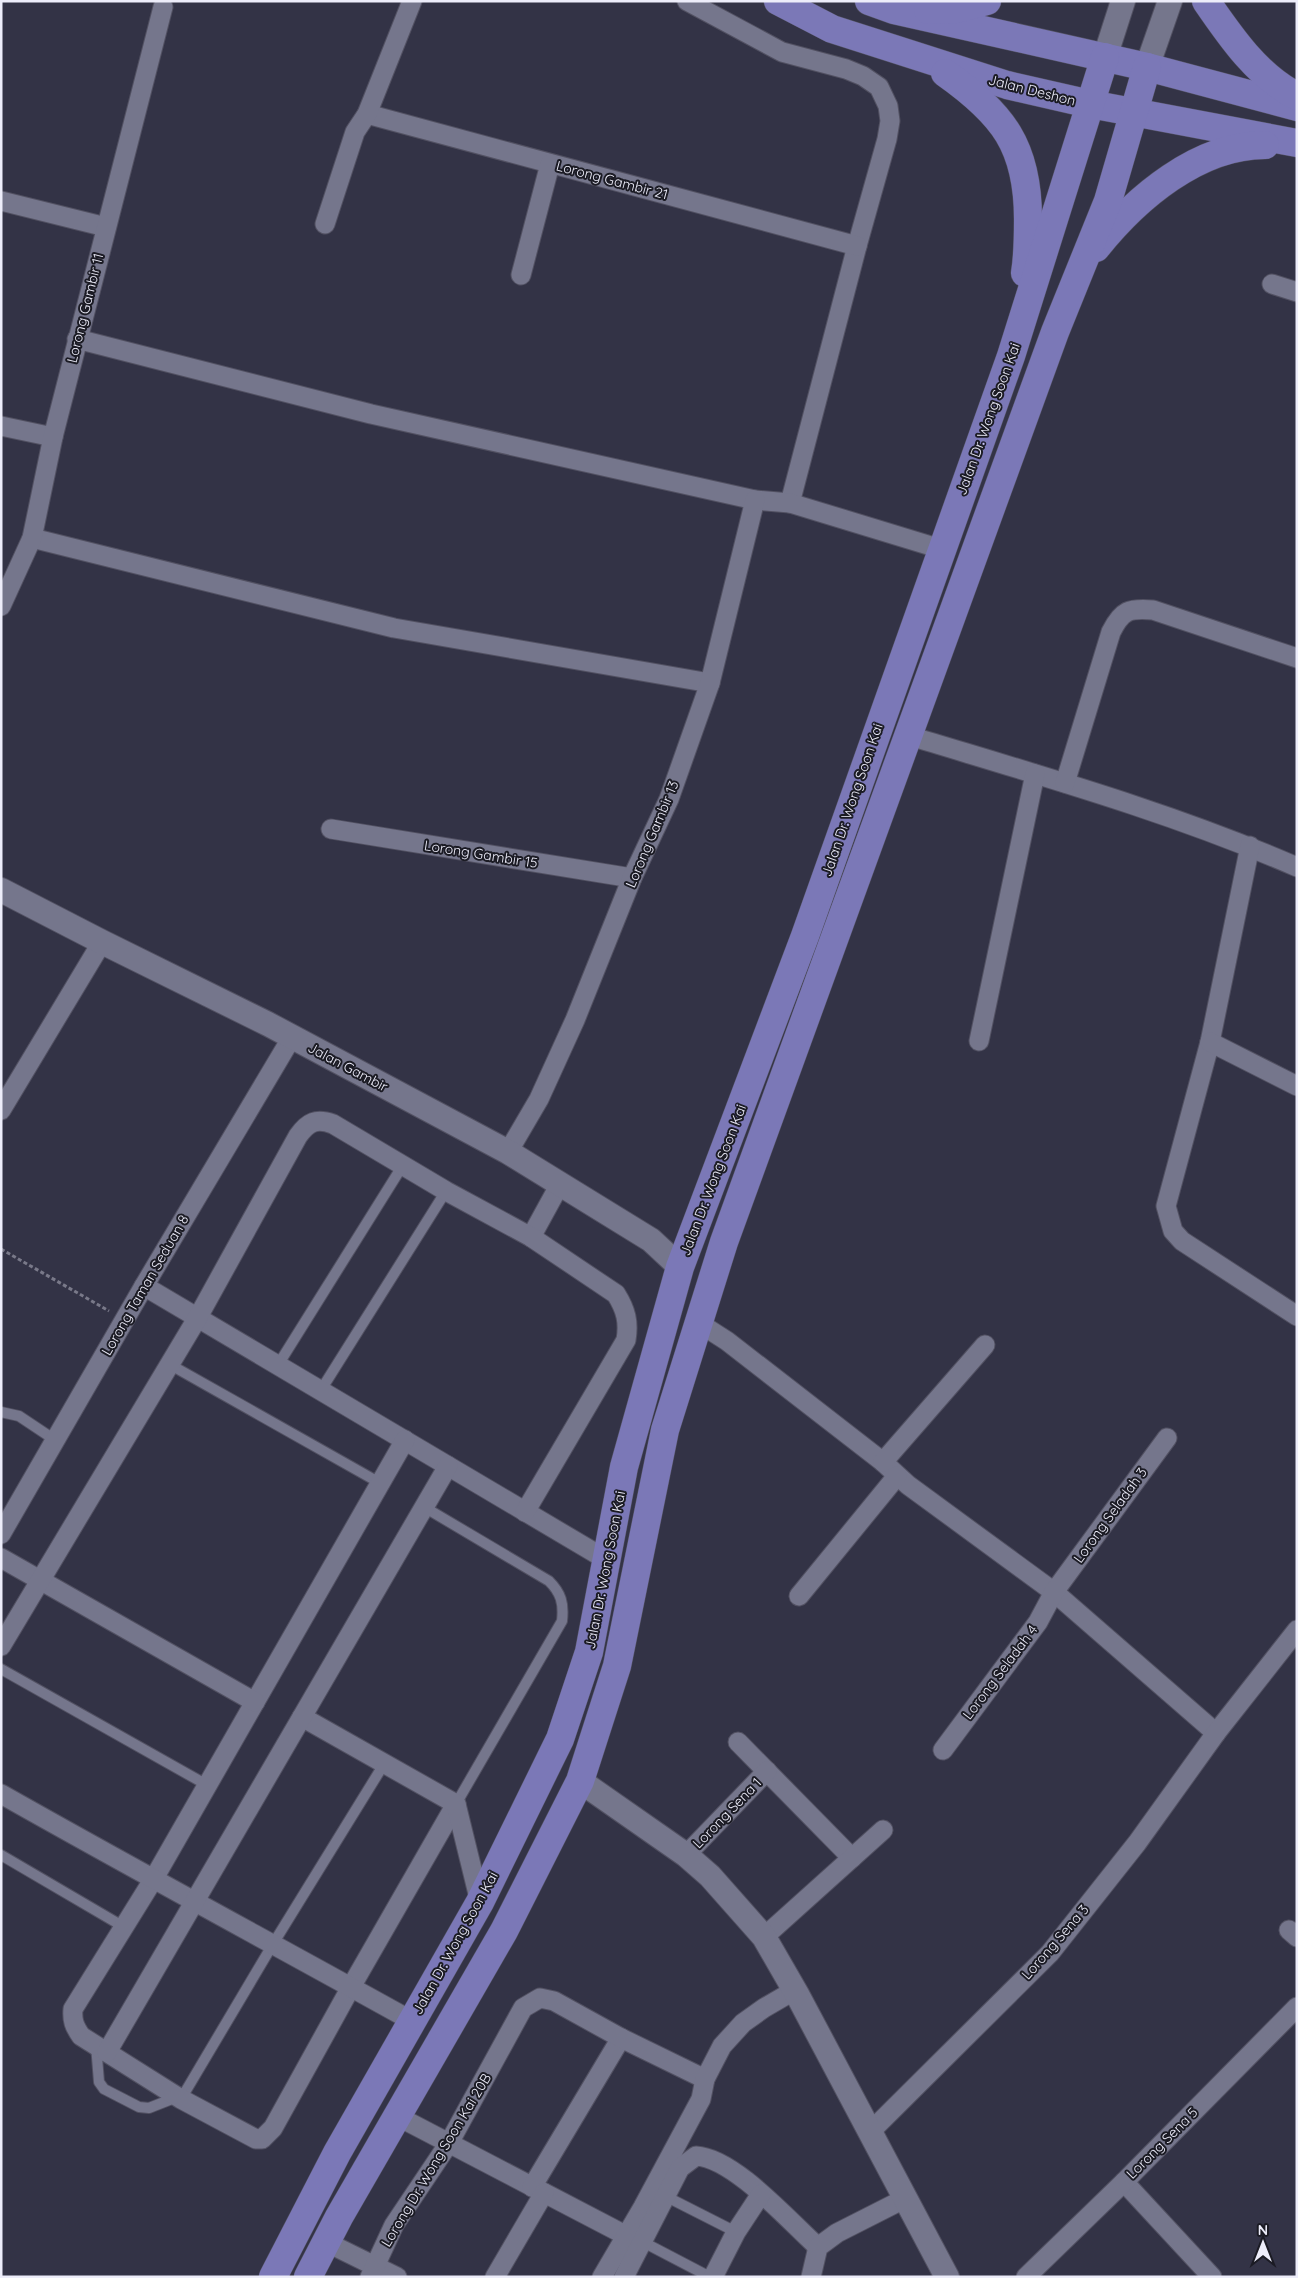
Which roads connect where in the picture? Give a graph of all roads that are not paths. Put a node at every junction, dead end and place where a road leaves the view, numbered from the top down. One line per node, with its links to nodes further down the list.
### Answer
1 (412, 1): 17 (street)
2 (687, 1): 23 (street)
3 (778, 1): 11 (main road, Jalan Deshon)
4 (987, 1): 8 (main road)
5 (1123, 1): 10 (street)
6 (1170, 1): 12 (street)
7 (1206, 1): 13 (main road)
8 (882, 6): 10 (main road)
9 (163, 7): 22 (street, Lorong Gambir 11)
10 (1105, 58): 12 (main road); 14 (main road, Jalan Dr. Wong Soon Kai)
11 (929, 62): 14 (main road, Jalan Deshon); 29 (main road)
12 (1147, 68): 15 (main road); 16 (main road)
13 (1297, 96)
14 (1090, 104): 16 (main road, Jalan Deshon); 29 (main road, Jalan Dr. Wong Soon Kai)
15 (1297, 107)
16 (1136, 111): 18 (main road, Jalan Deshon); 24 (main road)
17 (367, 114): 19 (street, Lorong Gambir 21); 21 (street)
18 (1297, 144): 24 (main road)
19 (550, 164): 23 (street, Lorong Gambir 21); 25 (street)
20 (1, 201): 22 (street)
21 (325, 224)
22 (106, 227): 28 (street, Lorong Gambir 11)
23 (857, 246): 33 (street)
24 (1081, 267): 39 (main road)
25 (521, 275)
26 (1272, 284): 27 (street)
27 (1297, 292)
28 (77, 339): 31 (street, Lorong Gambir 11); 32 (street)
29 (1011, 356): 35 (main road, Jalan Dr. Wong Soon Kai)
30 (1, 426): 31 (street)
31 (53, 437): 34 (street, Lorong Gambir 11)
32 (755, 500): 33 (street); 38 (street, Lorong Gambir 13)
33 (790, 503): 35 (street)
34 (32, 538): 36 (street, Lorong Gambir 11); 38 (street)
35 (941, 549): 58 (main road, Jalan Dr. Wong Soon Kai)
36 (1, 606)
37 (1297, 658): 41 (street)
38 (710, 683): 45 (street, Lorong Gambir 13)
39 (907, 735): 40 (street); 62 (main road)
40 (1036, 774): 41 (street); 49 (street)
41 (1065, 783): 43 (street)
42 (331, 829): 45 (street, Lorong Gambir 15)
43 (1250, 846): 44 (street); 50 (street)
44 (1297, 866)
45 (632, 878): 53 (street, Lorong Gambir 13)
46 (1, 890): 47 (street, Jalan Gambir)
47 (102, 942): 48 (street, Jalan Gambir); 52 (street)
48 (292, 1037): 53 (street, Jalan Gambir); 59 (street, Lorong Taman Seduan 8)
49 (979, 1041)
50 (1210, 1042): 51 (street); 60 (street)
51 (1297, 1086)
52 (1, 1110)
53 (514, 1143): 55 (street, Jalan Gambir)
54 (403, 1165): 56 (street); 61 (street); 65 (lane)
55 (560, 1184): 57 (street); 58 (street, Jalan Gambir)
56 (446, 1191): 57 (street); 66 (lane)
57 (531, 1237): 76 (street)
58 (680, 1267): 79 (main road, Jalan Dr. Wong Soon Kai)
59 (144, 1286): 61 (street); 69 (street, Lorong Taman Seduan 8)
60 (1297, 1316)
61 (198, 1317): 64 (street); 65 (street)
62 (699, 1323): 71 (street); 93 (main road)
63 (985, 1345): 71 (street)
64 (169, 1364): 74 (lane); 80 (street)
65 (278, 1365): 66 (street)
66 (321, 1390): 70 (street)
67 (1, 1412): 69 (lane)
68 (1167, 1438): 81 (street, Lorong Seladah 3)
69 (55, 1440): 77 (street, Lorong Taman Seduan 8)
70 (405, 1440): 72 (street); 74 (street)
71 (883, 1462): 73 (street)
72 (448, 1466): 75 (street); 76 (street)
73 (897, 1476): 81 (street); 82 (street)
74 (380, 1483): 86 (street)
75 (424, 1506): 87 (street); 96 (lane)
76 (525, 1512): 79 (street)
77 (2, 1533)
78 (1, 1558): 80 (street)
79 (607, 1560): 103 (main road, Jalan Dr. Wong Soon Kai)
80 (41, 1580): 84 (street); 86 (street)
81 (1054, 1592): 88 (street); 90 (street, Lorong Seladah 4)
82 (799, 1596)
83 (1297, 1630): 88 (street, Lorong Sena 3)
84 (1, 1646)
85 (1, 1669): 94 (lane)
86 (255, 1702): 94 (street)
87 (302, 1717): 91 (street); 102 (street)
88 (1216, 1733): 116 (street, Lorong Sena 3)
89 (738, 1742): 92 (street)
90 (943, 1750)
91 (384, 1764): 96 (street); 106 (lane)
92 (767, 1771): 99 (street, Lorong Sena 1); 100 (street)
93 (580, 1781): 99 (street); 115 (main road)
94 (207, 1785): 101 (street)
95 (1, 1794): 101 (street)
96 (456, 1804): 103 (street); 107 (street)
97 (883, 1830): 100 (street)
98 (1, 1855): 104 (lane)
99 (686, 1855): 105 (street)
100 (852, 1858): 105 (street)
101 (153, 1880): 102 (street); 104 (street)
102 (195, 1900): 106 (street); 112 (street)
103 (480, 1902): 110 (main road, Jalan Dr. Wong Soon Kai)
104 (124, 1927): 112 (street)
105 (764, 1937): 108 (street)
106 (273, 1944): 107 (street); 114 (lane)
107 (351, 1987): 110 (street); 114 (street)
108 (794, 1990): 113 (street); 116 (street)
109 (1297, 2007): 118 (street, Lorong Sena 5)
110 (412, 2021): 129 (main road, Jalan Dr. Wong Soon Kai)
111 (621, 2038): 113 (street); 117 (street, Lorong Dr. Wong Soon Kai 20B); 119 (street)
112 (101, 2049): 114 (street); 114 (lane)
113 (705, 2079): 124 (street)
114 (179, 2098)
115 (397, 2116): 117 (street); 125 (main road)
116 (870, 2132): 122 (street)
117 (449, 2143): 119 (street); 128 (street, Lorong Dr. Wong Soon Kai 20B)
118 (1124, 2182): 138 (street, Lorong Sena 5); 139 (street)
119 (538, 2190): 124 (street); 132 (street)
120 (761, 2194): 121 (street); 123 (street); 127 (street)
121 (665, 2196): 123 (lane); 126 (street)
122 (906, 2198): 127 (street); 137 (street)
123 (736, 2232): 135 (street)
124 (625, 2235): 133 (street)
125 (326, 2242): 128 (street); 130 (main road)
126 (642, 2242): 134 (street); 135 (lane)
127 (818, 2247): 136 (street)
128 (372, 2271): 131 (street)
129 (273, 2277)
130 (308, 2277)
131 (397, 2277)
132 (495, 2277)
133 (602, 2277)
134 (624, 2277)
135 (711, 2277)
136 (811, 2277)
137 (946, 2277)
138 (1026, 2277)
139 (1212, 2277)

